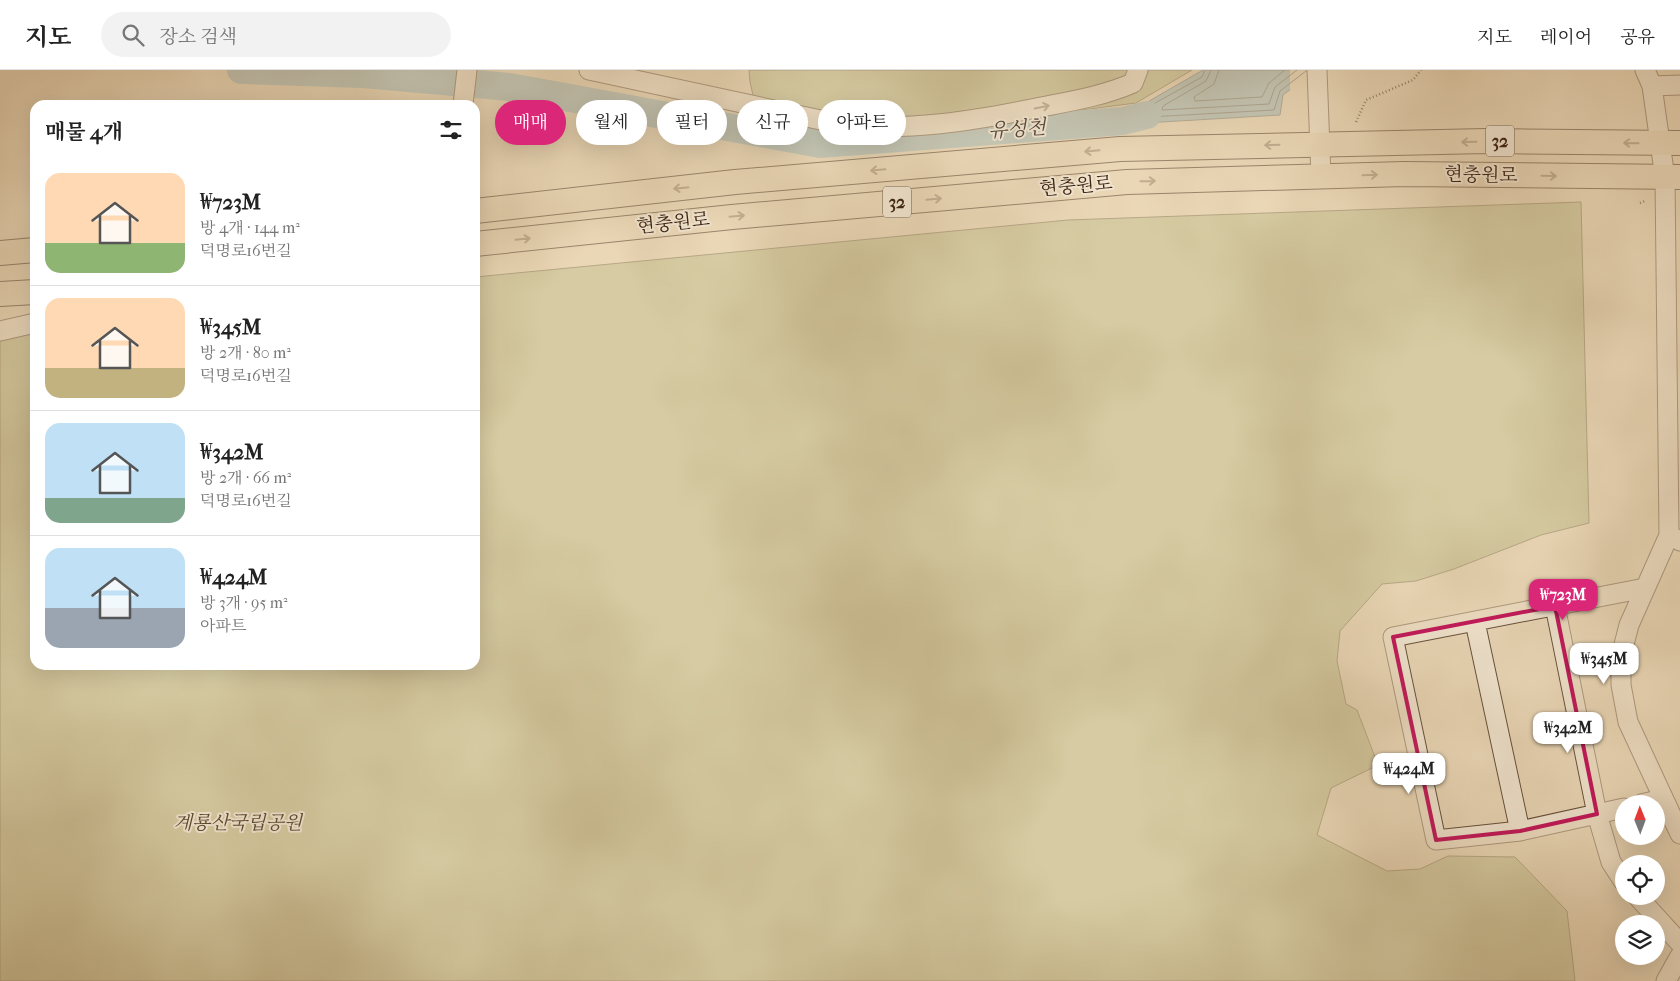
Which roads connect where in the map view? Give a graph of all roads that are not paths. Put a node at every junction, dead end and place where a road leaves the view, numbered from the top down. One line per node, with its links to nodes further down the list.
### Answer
1 (467, 70): 7 (street)
2 (589, 70): 3 (street, one-way to 3)
3 (1138, 70)
4 (1317, 70): 9 (street)
5 (1648, 78): 6 (street); 8 (street)
6 (1680, 85)
7 (464, 100)
8 (1671, 143): 9 (main road, 현충원로 / 32, one-way to 9); 11 (street)
9 (1320, 144): 10 (street); 12 (main road, 현충원로 / 32, one-way to 12)
10 (1321, 176): 11 (main road, 현충원로 / 32, one-way to 11); 13 (main road, 현충원로 / 32, one-way to 10)
11 (1673, 178): 20 (street)
12 (480, 210)
13 (480, 243)
14 (30, 250): 15 (main road)
15 (0, 253)
16 (30, 292): 17 (main road)
17 (0, 294)
18 (30, 325): 19 (street)
19 (0, 331)
20 (1674, 538): 21 (street)
21 (1645, 588): 22 (street); 24 (street)
22 (1555, 606): 23 (street); 27 (street)
23 (1475, 622): 28 (street); 28 (street)
24 (1661, 795)
25 (1665, 803): 29 (street)
26 (1615, 810): 27 (street)
27 (1597, 814): 28 (street); 30 (street)
28 (1520, 831)
29 (1680, 834)
30 (1615, 868)
31 (1645, 905): 32 (street)
32 (1680, 943)
33 (1680, 956): 34 (street)
34 (1666, 981)

